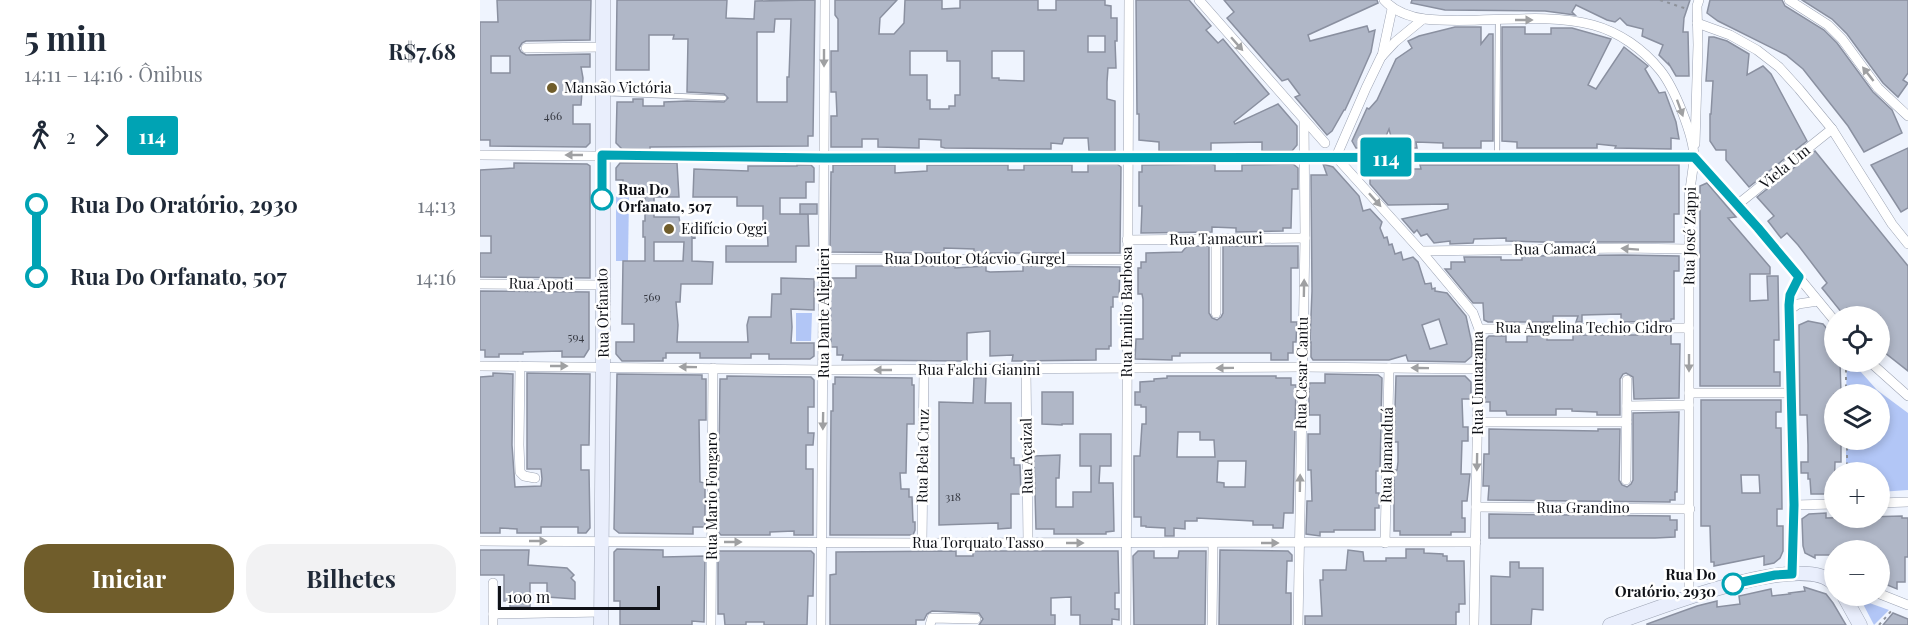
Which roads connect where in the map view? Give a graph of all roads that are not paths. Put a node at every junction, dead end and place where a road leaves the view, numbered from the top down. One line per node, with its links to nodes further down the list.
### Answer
1 (603, 0): 12 (main road, Rua Orfanato)
2 (825, 0): 27 (street, Rua Dante Alighieri, one-way to 27)
3 (1128, 0): 23 (street, Rua Emilio Barbosa)
4 (1199, 0): 18 (street, one-way to 18)
5 (1384, 0): 8 (street)
6 (1699, 0): 11 (street)
7 (1789, 0): 17 (street, one-way to 7)
8 (1392, 9): 9 (street, Rua José Zappi); 14 (street)
9 (1423, 19): 10 (street, Rua José Zappi); 14 (street)
10 (1498, 19): 25 (lane); 26 (street, Rua José Zappi, one-way to 26)
11 (1697, 23): 19 (street); 26 (street)
12 (603, 46): 13 (street); 15 (main road, Rua Orfanato)
13 (526, 48)
14 (1382, 57): 24 (street)
15 (603, 93): 16 (lane); 22 (main road, Rua Orfanato)
16 (724, 98)
17 (1908, 116)
18 (1304, 121): 20 (street); 28 (street, Rua Cesar Cantu)
19 (1832, 129): 29 (street, Viela Um); 33 (street)
20 (1325, 143)
21 (480, 155): 22 (street, one-way to 21)
22 (602, 155): 27 (street); 40 (main road, Rua Orfanato)
23 (1127, 157): 27 (street); 28 (street); 32 (street, Rua Emilio Barbosa)
24 (1336, 157): 25 (street); 28 (street); 35 (street, Rua Umuarama, one-way to 35)
25 (1497, 157): 26 (street)
26 (1694, 157): 29 (street); 34 (street, Rua José Zappi)
27 (824, 158): 36 (street, Rua Dante Alighieri)
28 (1304, 158): 30 (street, Rua Cesar Cantu)
29 (1737, 205): 38 (street)
30 (1305, 238): 31 (street, Rua Tamacuri); 50 (street, Rua Cesar Cantu, one-way to 30)
31 (1216, 239): 32 (street, Rua Tamacuri); 44 (street)
32 (1127, 240): 37 (street, Rua Emilio Barbosa)
33 (1908, 244)
34 (1689, 249): 35 (street, Rua Camacá, one-way to 35); 46 (street, Rua José Zappi)
35 (1421, 251): 45 (street, Rua Umuarama)
36 (824, 259): 37 (street, Rua Doutor Otácvio Gurgel); 55 (street, Rua Dante Alighieri)
37 (1127, 260): 53 (street, Rua Emilio Barbosa)
38 (1799, 277): 41 (street); 43 (street)
39 (480, 284): 40 (street, Rua Apoti)
40 (602, 285): 49 (main road, Rua Orfanato)
41 (1818, 301): 42 (street); 43 (street)
42 (1824, 308)
43 (1789, 310): 61 (street)
44 (1216, 313)
45 (1479, 328): 46 (street, Rua Angelina Techio Cidro); 54 (street, Rua Umuarama)
46 (1689, 328): 60 (street, Rua José Zappi, one-way to 60)
47 (480, 366): 48 (street, Rua Falchi Gianini)
48 (520, 366): 49 (street, Rua Falchi Gianini, one-way to 49); 67 (street)
49 (603, 367): 51 (street, Rua Falchi Gianini, one-way to 49); 76 (main road, Rua Orfanato)
50 (1302, 367): 52 (street, Rua Falchi Gianini); 53 (street, Rua Falchi Gianini, one-way to 53); 84 (street, Rua Cesar Cantu, one-way to 50)
51 (712, 368): 55 (street, Rua Falchi Gianini); 77 (street, Rua Mario Fongaro)
52 (1389, 368): 54 (street, Rua Falchi Gianini, one-way to 52); 85 (street, Rua Jamanduá)
53 (1126, 369): 57 (street, Rua Falchi Gianini); 82 (street, Rua Emilio Barbosa)
54 (1478, 369): 65 (street, Rua Umuarama)
55 (824, 370): 56 (street, Rua Falchi Gianini, one-way to 55); 78 (street, Rua Dante Alighieri, one-way to 78)
56 (924, 370): 57 (street, Rua Falchi Gianini); 80 (street, Rua Bela Cruz)
57 (1026, 370): 81 (street, Rua Açaizal)
58 (1881, 372): 62 (street)
59 (1627, 380): 64 (street)
60 (1689, 393): 61 (street); 63 (street, Rua José Zappi)
61 (1791, 393): 72 (street)
62 (1908, 396)
63 (1689, 405): 64 (street); 74 (street, Rua José Zappi)
64 (1627, 406): 66 (street)
65 (1478, 422): 66 (street); 73 (street, Rua Umuarama, one-way to 73)
66 (1627, 422): 68 (street)
67 (535, 478)
68 (1626, 480)
69 (1908, 502): 70 (street)
70 (1890, 503)
71 (1824, 504): 72 (street)
72 (1794, 505): 86 (street)
73 (1476, 507): 74 (street, Rua Grandino); 79 (street, Rua Umuarama)
74 (1689, 509): 89 (street, Rua José Zappi)
75 (480, 541): 76 (street, Rua Torquato Tasso, one-way to 76)
76 (601, 541): 77 (street, Rua Torquato Tasso); 94 (main road, Rua Orfanato)
77 (712, 542): 78 (street, Rua Torquato Tasso, one-way to 78); 97 (street, Rua Mario Fongaro)
78 (822, 542): 80 (street, Rua Torquato Tasso); 98 (street, Rua Dante Alighieri)
79 (1476, 542): 85 (street, Rua Torquato Tasso); 103 (street, Rua Umuarama)
80 (922, 543): 81 (street, Rua Torquato Tasso)
81 (1028, 543): 82 (street, Rua Torquato Tasso, one-way to 82)
82 (1126, 543): 83 (street, Rua Torquato Tasso); 100 (street, Rua Emilio Barbosa)
83 (1213, 543): 84 (street, Rua Torquato Tasso, one-way to 84); 101 (street)
84 (1299, 543): 85 (street, Rua Torquato Tasso); 102 (street, Rua Cesar Cantu)
85 (1385, 543)
86 (1792, 574): 87 (main road); 89 (main road)
87 (1824, 578)
88 (493, 583): 93 (street)
89 (1689, 597): 104 (main road)
90 (1890, 598): 91 (street)
91 (1904, 604)
92 (1852, 606): 105 (main road)
93 (494, 614): 94 (street); 96 (street)
94 (601, 618)
95 (976, 619): 99 (street)
96 (493, 625)
97 (711, 625)
98 (821, 625)
99 (930, 625)
100 (1126, 625)
101 (1212, 625)
102 (1298, 625)
103 (1474, 625)
104 (1610, 625)
105 (1860, 625)

